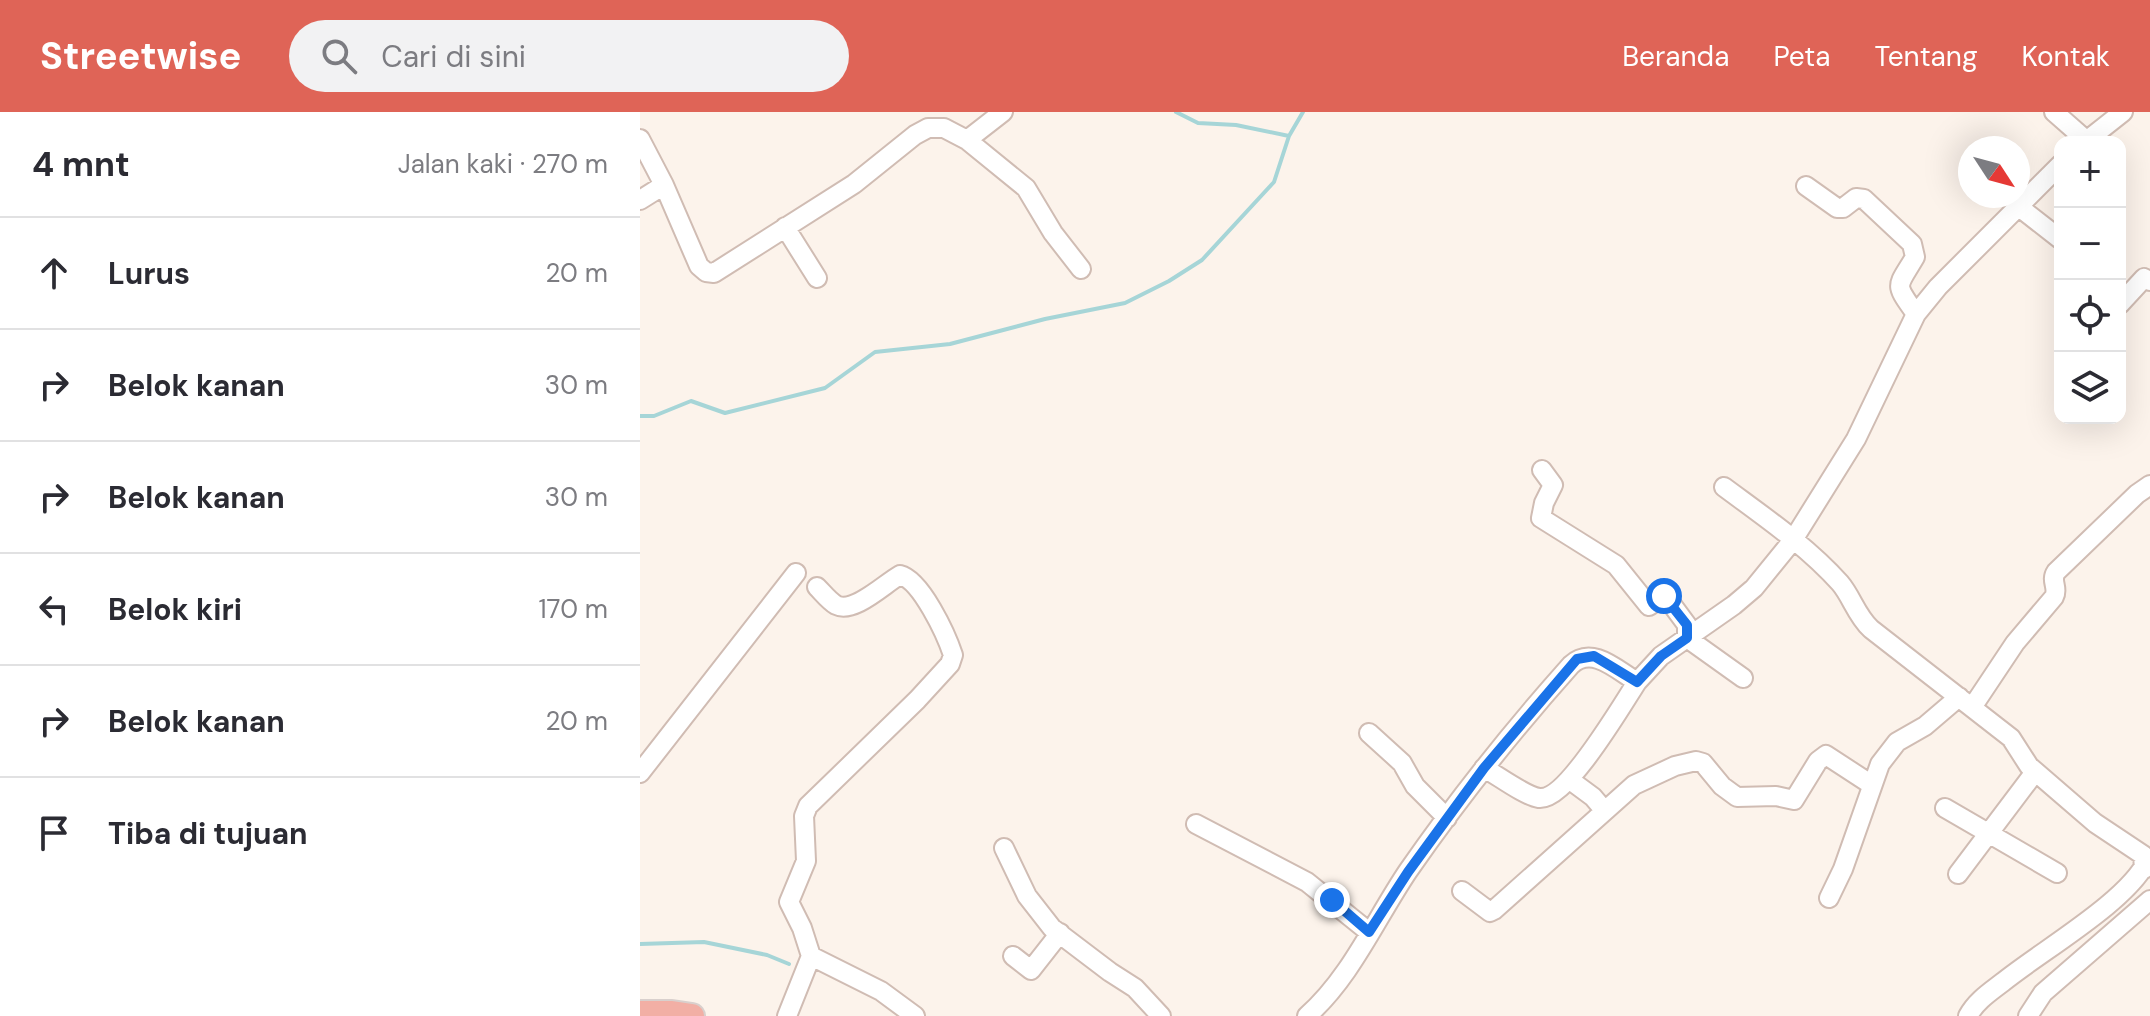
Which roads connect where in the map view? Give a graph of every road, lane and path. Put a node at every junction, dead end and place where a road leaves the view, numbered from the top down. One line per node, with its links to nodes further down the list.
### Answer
1 (1003, 112): 8 (street)
2 (2054, 112): 5 (street)
3 (2123, 112): 6 (street)
4 (935, 119): 8 (street); 16 (street)
5 (2080, 136)
6 (2092, 136)
7 (640, 139): 10 (street)
8 (967, 140): 18 (street)
9 (2054, 171): 12 (street)
10 (664, 185): 13 (street); 16 (street)
11 (1806, 186): 22 (street)
12 (2030, 196)
13 (640, 200)
14 (2018, 208): 22 (street)
15 (2020, 208): 17 (street)
16 (785, 227): 19 (street)
17 (2054, 234)
18 (1081, 269)
19 (817, 278)
20 (2150, 281): 21 (street)
21 (2126, 293)
22 (1916, 314): 26 (street)
23 (1542, 470): 31 (street)
24 (2150, 485): 34 (street)
25 (1724, 487): 26 (street)
26 (1793, 540): 31 (street); 34 (street)
27 (796, 573): 38 (street)
28 (935, 578): 30 (street)
29 (817, 587): 30 (street)
30 (922, 593): 56 (street)
31 (1687, 638): 32 (street); 33 (street)
32 (1743, 678)
33 (1637, 682): 36 (street); 39 (street)
34 (1966, 702): 37 (street); 40 (street)
35 (1369, 733): 43 (street)
36 (1484, 768): 39 (street); 43 (street)
37 (2035, 772): 45 (street); 47 (street)
38 (640, 773)
39 (1570, 780): 42 (street)
40 (1872, 785): 42 (street); 51 (street)
41 (1945, 808): 45 (street)
42 (1604, 810): 50 (street)
43 (1447, 818): 53 (street)
44 (1196, 824): 53 (street)
45 (1990, 832): 48 (street); 49 (street)
46 (1004, 848): 54 (street)
47 (2147, 862): 63 (street)
48 (2057, 873)
49 (1958, 874)
50 (1462, 891)
51 (1829, 898)
52 (2150, 900): 64 (street)
53 (1369, 932): 62 (street)
54 (1060, 933): 55 (street); 61 (street)
55 (1013, 956)
56 (807, 964): 59 (street); 60 (street)
57 (640, 1013): 58 (highway)
58 (692, 1016)
59 (787, 1016)
60 (915, 1016)
61 (1161, 1016)
62 (1307, 1016)
63 (1968, 1016)
64 (2028, 1016)

